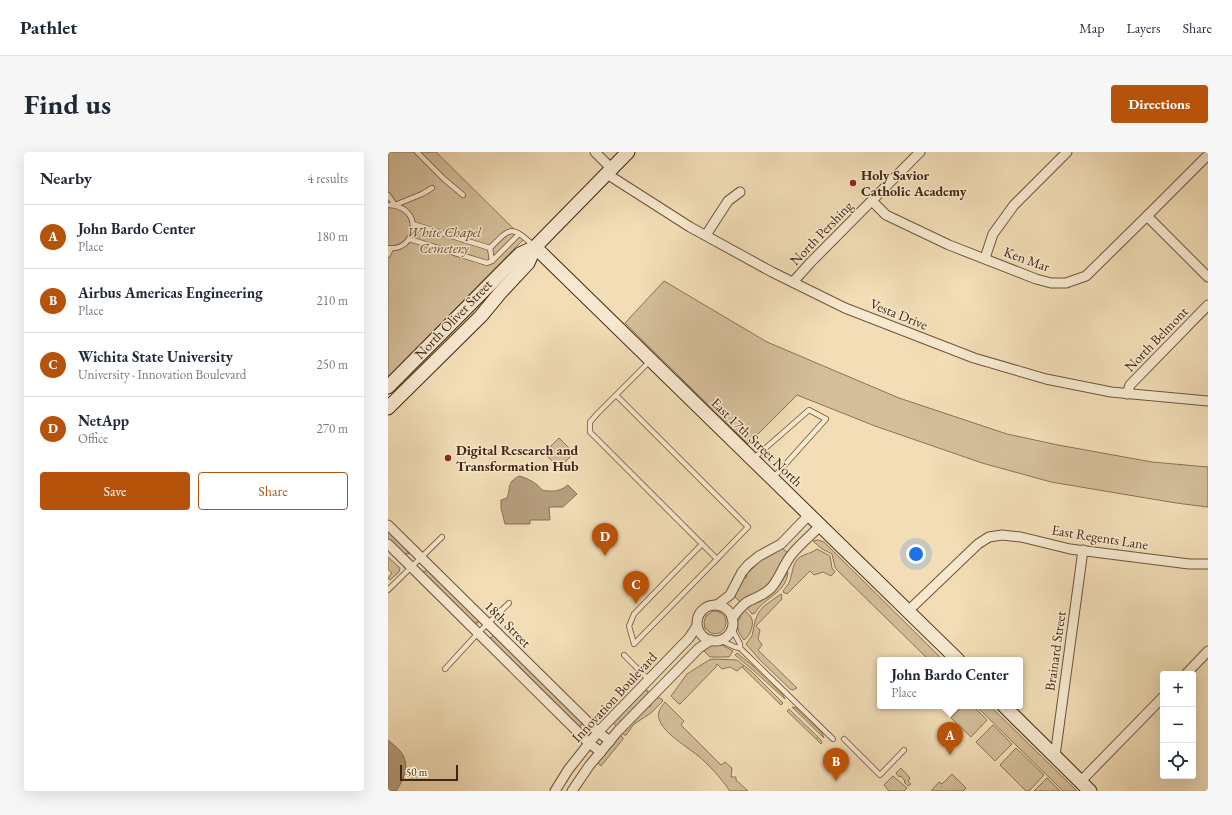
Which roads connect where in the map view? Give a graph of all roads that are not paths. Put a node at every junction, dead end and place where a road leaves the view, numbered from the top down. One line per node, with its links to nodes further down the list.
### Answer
1 (417, 152): 10 (lane)
2 (595, 152): 7 (street, Vesta Drive)
3 (628, 152): 7 (street, North Oliver Street)
4 (920, 152): 12 (street, North Pershing)
5 (1067, 152): 24 (street)
6 (1208, 154): 15 (street, Ken Mar)
7 (610, 171): 18 (street, Vesta Drive); 20 (street, North Oliver Street)
8 (432, 188): 14 (lane)
9 (740, 192): 18 (street)
10 (463, 194)
11 (388, 195): 14 (lane)
12 (872, 201): 24 (street, Ken Mar); 27 (street, North Pershing)
13 (388, 205): 14 (lane)
14 (395, 205): 16 (lane)
15 (1147, 216): 24 (street, Ken Mar); 26 (street)
16 (413, 224): 19 (lane); 22 (lane)
17 (519, 234): 20 (lane); 22 (lane); 25 (lane)
18 (706, 235): 27 (street, Vesta Drive)
19 (409, 239): 21 (lane); 25 (lane)
20 (535, 247): 29 (street, East 17th Street North); 30 (street, North Oliver Street); 34 (street, North Oliver Street)
21 (390, 248): 23 (lane)
22 (490, 248): 25 (lane)
23 (388, 255)
24 (985, 258)
25 (492, 261)
26 (1208, 277)
27 (793, 282): 31 (street, Vesta Drive)
28 (1208, 305): 31 (street, North Belmont)
29 (651, 361): 32 (lane); 35 (street, East 17th Street North)
30 (388, 387)
31 (1127, 394): 33 (street, Vesta Drive)
32 (616, 395): 42 (lane); 45 (lane)
33 (1208, 401)
34 (388, 408)
35 (752, 460): 36 (street, East 17th Street North); 36 (lane)
36 (771, 479): 37 (street, East 17th Street North)
37 (809, 515): 39 (street, East 17th Street North); 50 (street, Innovation Boulevard)
38 (388, 525): 44 (street, 18th Street)
39 (820, 526): 51 (street, East 17th Street North); 52 (street)
40 (442, 537): 44 (lane)
41 (388, 544): 47 (street, 18th Street)
42 (702, 544): 45 (lane); 45 (lane)
43 (1083, 550): 46 (street, East Regents Lane); 51 (street, East Regents Lane); 74 (street, Brainard Street)
44 (421, 558): 47 (lane); 53 (street, 18th Street)
45 (717, 559)
46 (1208, 564)
47 (411, 567): 48 (lane); 56 (street, 18th Street)
48 (388, 590)
49 (509, 603): 53 (lane)
50 (717, 605): 52 (street); 54 (street, Innovation Boulevard)
51 (908, 611): 61 (street, East 17th Street North)
52 (732, 618): 55 (street)
53 (488, 624): 56 (lane); 67 (street, 18th Street)
54 (697, 626): 57 (street); 64 (street, Innovation Boulevard)
55 (732, 629): 57 (street, Innovation Boulevard); 58 (lane)
56 (478, 633): 62 (lane); 71 (street, 18th Street)
57 (716, 640): 58 (lane); 70 (street, Innovation Boulevard)
58 (740, 648): 68 (lane)
59 (1208, 651): 63 (street)
60 (624, 655): 64 (lane)
61 (955, 657)
62 (445, 669)
63 (1189, 671)
64 (649, 680): 67 (street, Innovation Boulevard)
65 (1160, 700): 75 (street)
66 (1007, 709): 74 (street)
67 (598, 732): 70 (street, 18th Street); 71 (street, Innovation Boulevard)
68 (834, 739)
69 (844, 739): 72 (lane)
70 (610, 741): 73 (street, Innovation Boulevard)
71 (589, 743): 73 (street, 18th Street); 76 (street, Innovation Boulevard)
72 (904, 750)
73 (600, 752): 77 (street, Innovation Boulevard)
74 (1055, 756): 75 (street)
75 (1080, 781): 78 (street)
76 (555, 791)
77 (572, 791)
78 (1090, 791)

